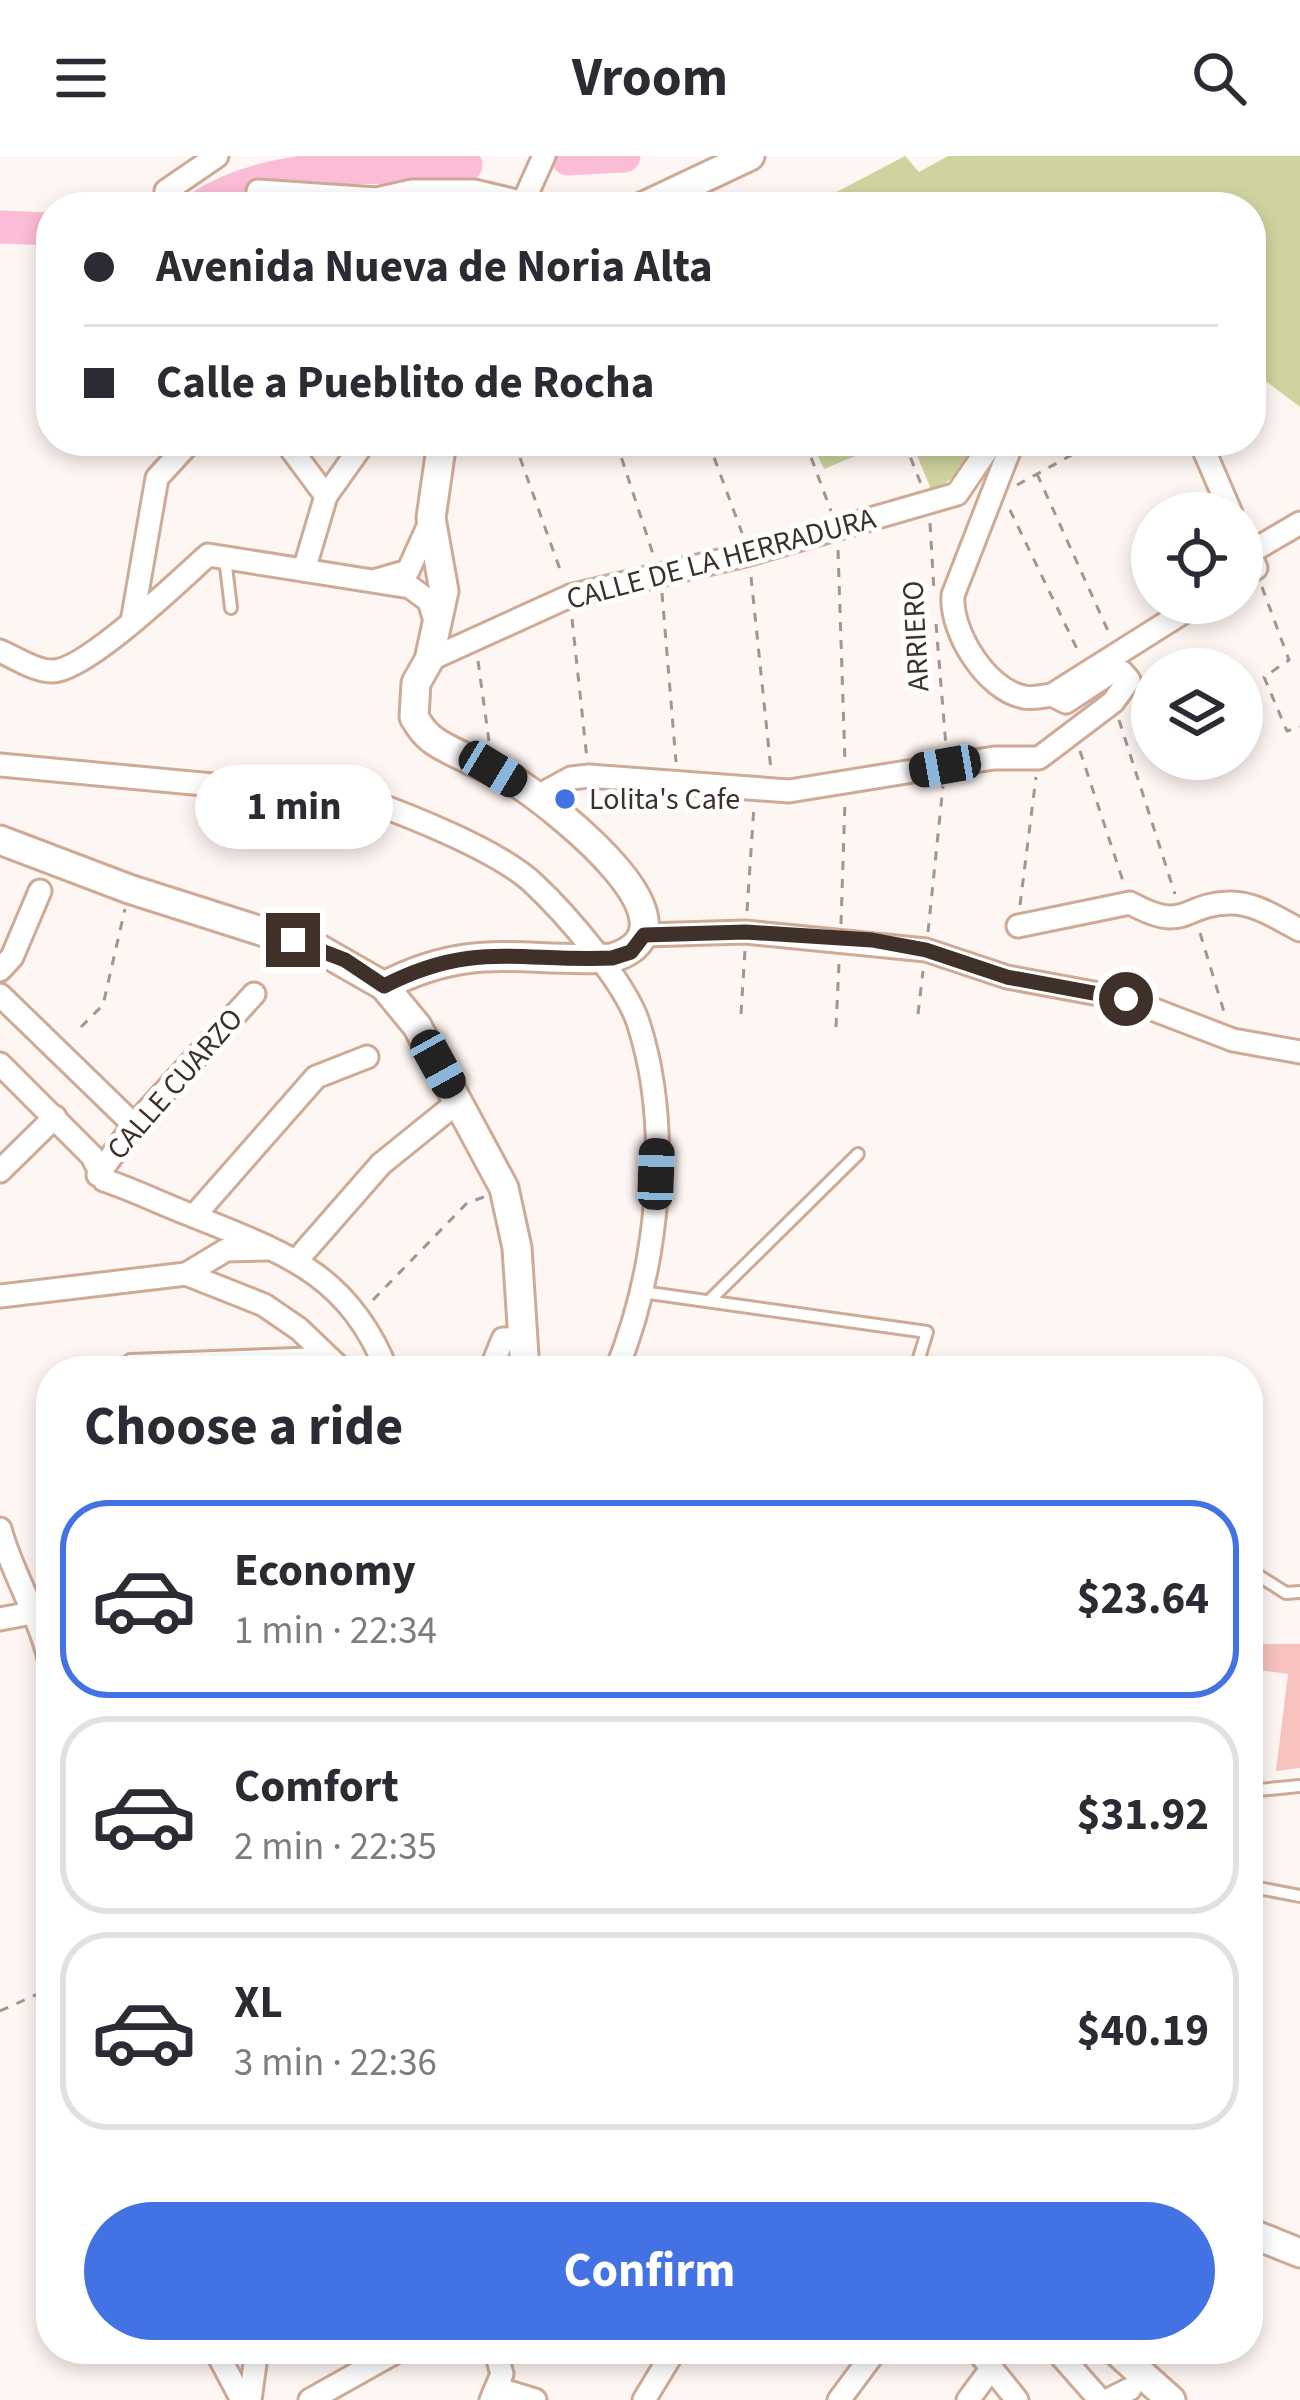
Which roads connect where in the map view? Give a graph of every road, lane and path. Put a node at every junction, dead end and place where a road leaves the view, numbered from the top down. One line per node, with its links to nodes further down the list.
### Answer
1 (217, 156): 4 (street)
2 (544, 156): 9 (street)
3 (750, 156): 10 (street)
4 (166, 190)
5 (258, 191): 6 (street)
6 (273, 192)
7 (408, 192): 8 (street)
8 (478, 192)
9 (529, 192)
10 (674, 192)
11 (177, 456): 40 (street)
12 (296, 456): 26 (street)
13 (354, 456): 26 (street)
14 (440, 456): 28 (street)
15 (519, 456): 37 (path)
16 (621, 456): 35 (path)
17 (713, 456): 32 (path)
18 (810, 456): 30 (path)
19 (910, 456): 27 (path, ARRIERO)
20 (984, 456): 27 (street, CALLE DE LA HERRADURA)
21 (1006, 456): 48 (street)
22 (1070, 456): 24 (path)
23 (1206, 456): 25 (street)
24 (1037, 474): 44 (path); 47 (path)
25 (1222, 492)
26 (326, 496): 34 (street)
27 (929, 503): 30 (street, CALLE DE LA HERRADURA); 54 (path, ARRIERO)
28 (431, 518): 36 (street); 42 (street)
29 (1300, 523): 31 (street)
30 (837, 529): 32 (street, CALLE DE LA HERRADURA); 58 (path)
31 (1263, 548)
32 (749, 554): 35 (street, CALLE DE LA HERRADURA); 59 (path)
33 (225, 558): 34 (street); 39 (lane); 40 (street)
34 (304, 571): 36 (street)
35 (660, 575): 37 (street, CALLE DE LA HERRADURA); 57 (path)
36 (376, 580): 42 (street)
37 (570, 596): 43 (street, CALLE DE LA HERRADURA); 56 (path)
38 (1263, 597): 50 (path)
39 (231, 608)
40 (132, 622): 45 (street)
41 (1163, 624): 44 (street)
42 (436, 625): 46 (street)
43 (474, 635): 46 (street, CALLE DE LA HERRADURA); 55 (path)
44 (1118, 651): 47 (street)
45 (0, 652)
46 (429, 659): 55 (street)
47 (1088, 671): 48 (street)
48 (1052, 694): 49 (street)
49 (1113, 702): 51 (street); 67 (path)
50 (1300, 727)
51 (1075, 733): 52 (street); 66 (path)
52 (1039, 758): 54 (street); 68 (path)
53 (0, 765): 60 (street)
54 (947, 766): 58 (street); 73 (path, ARRIERO)
55 (493, 769): 61 (street)
56 (589, 776): 57 (street); 61 (street)
57 (677, 782): 59 (street)
58 (845, 783): 59 (street); 72 (path)
59 (764, 789): 70 (path)
60 (321, 793): 62 (lane); 74 (street)
61 (536, 797): 71 (street)
62 (313, 836)
63 (0, 840): 64 (street)
64 (129, 890): 76 (street); 81 (path)
65 (40, 891): 75 (street)
66 (1130, 903): 67 (street); 68 (street)
67 (1189, 916): 69 (street); 83 (path)
68 (1018, 926)
69 (1299, 931)
70 (746, 932): 71 (street); 72 (street); 79 (path)
71 (644, 935): 74 (street)
72 (840, 938): 73 (street); 82 (path)
73 (926, 950): 80 (path, ARRIERO); 83 (street)
74 (599, 959): 76 (street); 98 (street)
75 (0, 970)
76 (384, 986): 87 (street)
77 (254, 994): 89 (street, CALLE CUARZO)
78 (0, 995): 89 (street)
79 (741, 1014)
80 (918, 1014)
81 (81, 1027)
82 (836, 1028)
83 (1233, 1040): 84 (street)
84 (1300, 1052)
85 (367, 1057): 94 (street)
86 (0, 1064): 88 (street)
87 (459, 1101): 93 (street); 96 (street)
88 (55, 1117): 91 (street); 92 (street)
89 (134, 1125): 92 (street, CALLE CUARZO)
90 (858, 1154): 100 (lane)
91 (0, 1171)
92 (98, 1175): 94 (street)
93 (504, 1188): 101 (path); 102 (street)
94 (194, 1216): 95 (street)
95 (272, 1249): 96 (street); 97 (street)
96 (297, 1260): 101 (street)
97 (186, 1274): 99 (street); 103 (street)
98 (642, 1292): 100 (lane); 109 (street)
99 (0, 1296)
100 (712, 1298): 110 (lane)
101 (359, 1314): 106 (street)
102 (524, 1337): 107 (street); 108 (street)
103 (327, 1352): 104 (lane); 105 (street)
104 (228, 1356)
105 (330, 1356)
106 (380, 1356)
107 (493, 1356)
108 (525, 1356)
109 (621, 1356)
110 (920, 1356)
111 (0, 1529): 114 (street)
112 (1263, 1578): 113 (lane)
113 (1300, 1592)
114 (32, 1613): 115 (street); 116 (street)
115 (0, 1619)
116 (36, 1625)
117 (1300, 1786): 118 (lane)
118 (1263, 1790)
119 (1263, 1889): 120 (lane)
120 (1300, 1896)
121 (36, 1995): 122 (path)
122 (0, 2011)
123 (1263, 2238): 124 (street)
124 (1300, 2253)
125 (224, 2364): 136 (street)
126 (254, 2364): 136 (street)
127 (362, 2364): 137 (street)
128 (666, 2364): 139 (street)
129 (866, 2364): 140 (street)
130 (987, 2364): 133 (street)
131 (1069, 2364): 143 (street)
132 (1131, 2364): 144 (street)
133 (991, 2369): 141 (street); 142 (street)
134 (1130, 2389): 143 (street)
135 (495, 2394): 138 (street)
136 (246, 2400)
137 (310, 2400)
138 (535, 2400)
139 (644, 2400)
140 (839, 2400)
141 (968, 2400)
142 (1017, 2400)
143 (1104, 2400)
144 (1171, 2400)

